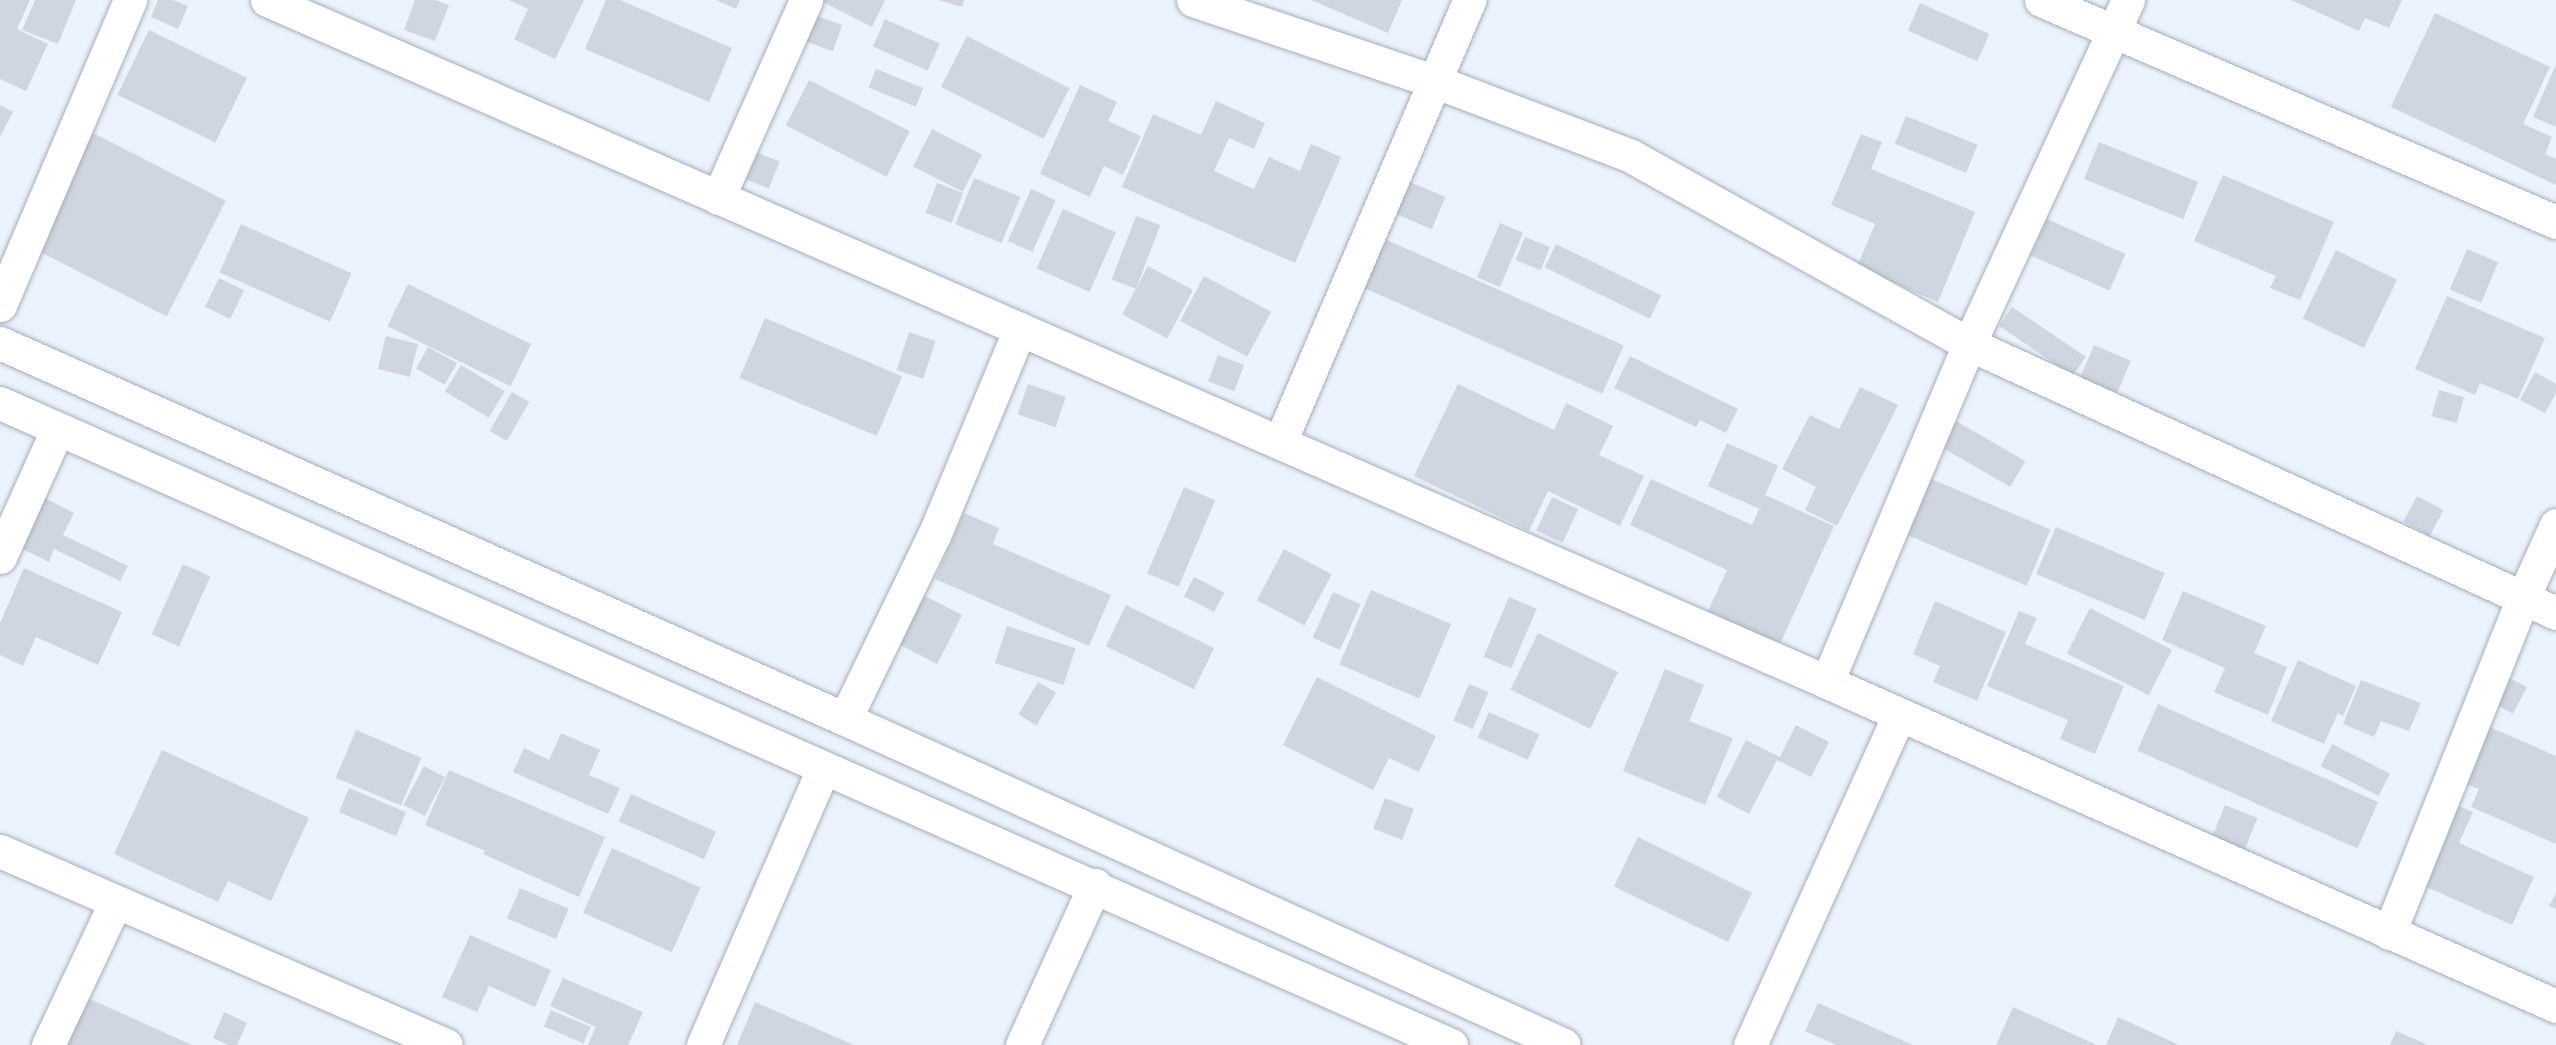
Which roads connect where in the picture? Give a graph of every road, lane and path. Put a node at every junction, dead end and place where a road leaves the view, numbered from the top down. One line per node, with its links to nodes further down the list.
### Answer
1 (130, 0): 12 (street)
2 (267, 0): 10 (street)
3 (806, 0): 10 (street)
4 (1193, 0): 9 (street)
5 (1469, 0): 9 (street)
6 (2041, 0): 8 (street)
7 (2128, 0): 8 (street)
8 (2114, 33): 11 (street); 15 (street)
9 (1434, 81): 15 (street); 18 (street)
10 (718, 198): 13 (street)
11 (2556, 222)
12 (0, 305)
13 (1020, 329): 18 (street); 25 (street)
14 (0, 343): 25 (street)
15 (1969, 344): 21 (street); 23 (street)
16 (0, 404): 17 (street)
17 (57, 430): 20 (street); 26 (street)
18 (1280, 442): 23 (street)
19 (2556, 525): 21 (street)
20 (0, 557)
21 (2523, 598): 22 (street); 30 (street)
22 (2556, 613)
23 (1827, 682): 24 (street)
24 (1899, 715): 30 (street); 38 (street)
25 (845, 719): 37 (street)
26 (823, 769): 28 (street); 34 (street)
27 (0, 851): 29 (street)
28 (1095, 885): 35 (street); 36 (street)
29 (115, 903): 32 (street); 33 (street)
30 (2389, 933): 31 (street)
31 (2556, 1006)
32 (48, 1045)
33 (446, 1045)
34 (703, 1045)
35 (1022, 1045)
36 (1451, 1045)
37 (1564, 1045)
38 (1750, 1045)

